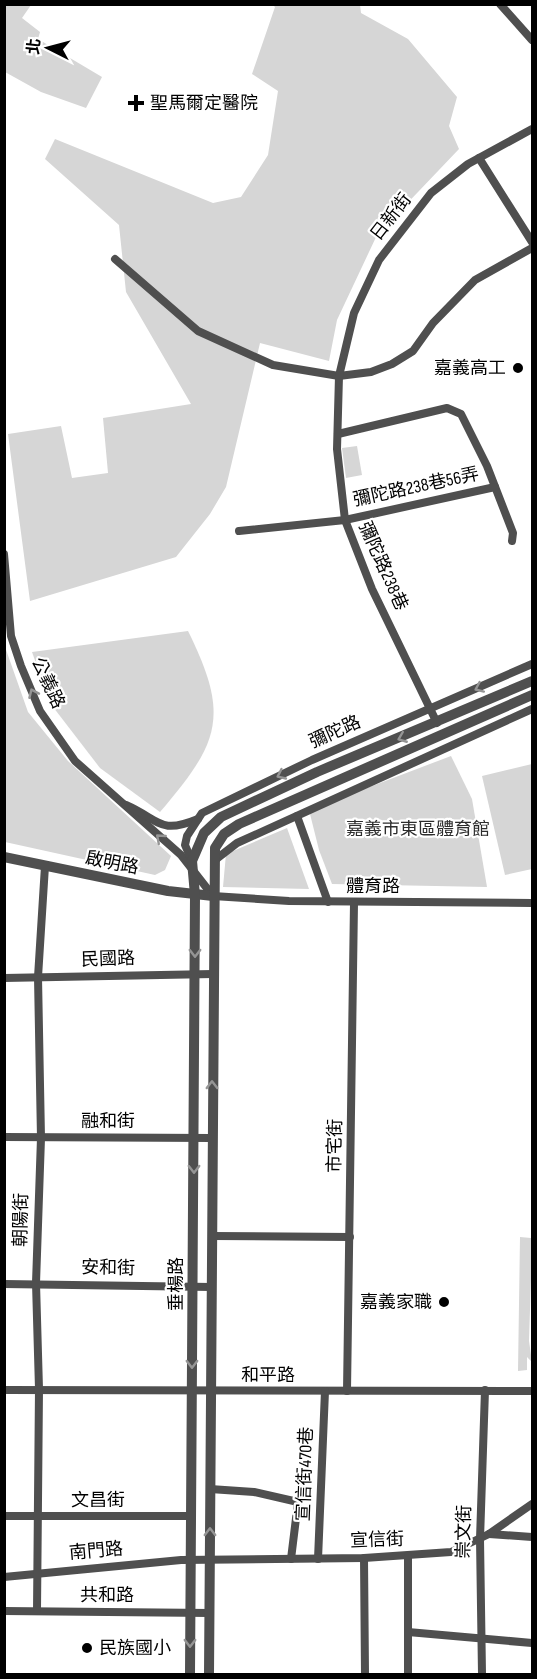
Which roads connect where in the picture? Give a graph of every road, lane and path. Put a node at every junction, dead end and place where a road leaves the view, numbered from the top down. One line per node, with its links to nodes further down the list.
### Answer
1 (500, 4): 2 (street)
2 (532, 40)
3 (532, 129): 4 (street, 日新街)
4 (479, 158): 5 (street); 8 (street, 日新街)
5 (532, 242)
6 (532, 248): 8 (street)
7 (115, 259): 8 (street)
8 (339, 376): 9 (street, 彌陀路238巷)
9 (338, 434): 10 (street); 11 (street, 彌陀路238巷)
10 (495, 487): 11 (street, 彌陀路238巷56弄); 13 (street)
11 (345, 520): 12 (street, 彌陀路238巷56弄); 18 (street, 彌陀路238巷)
12 (239, 531)
13 (512, 542)
14 (4, 554): 21 (street, 公義路, one-way to 14)
15 (532, 664): 18 (street, 彌陀路, one-way to 18)
16 (532, 681): 20 (street, 彌陀路)
17 (532, 695): 25 (street)
18 (430, 709): 20 (street, 彌陀路238巷); 23 (street, 彌陀路, one-way to 23)
19 (532, 709): 22 (street)
20 (437, 723): 27 (street, 彌陀路, one-way to 27)
21 (117, 801): 23 (street, 公義路); 27 (street, 公義路, one-way to 21)
22 (297, 816): 25 (street); 30 (street)
23 (199, 819): 27 (street, 彌陀路)
24 (4, 857): 26 (street, 啟明路)
25 (215, 860): 29 (street)
26 (45, 866): 28 (street, 啟明路); 35 (street, 朝陽街)
27 (192, 866): 28 (street, 彌陀路); 29 (street, 公義路)
28 (195, 894): 29 (street, 啟明路); 33 (street, 垂楊路, one-way to 33)
29 (213, 896): 30 (street, 體育路); 34 (street, 垂楊路)
30 (328, 902): 31 (street, 體育路)
31 (354, 903): 32 (street, 體育路); 42 (street, 市宅街)
32 (532, 903)
33 (195, 974): 34 (street, 民國路); 35 (street, 民國路); 39 (street, 垂楊路)
34 (213, 974): 40 (street, 垂楊路, one-way to 34)
35 (38, 977): 36 (street, 民國路); 38 (street, 朝陽街)
36 (4, 978)
37 (4, 1137): 38 (street, 融和街)
38 (41, 1138): 39 (street, 融和街); 43 (street, 朝陽街)
39 (194, 1138): 40 (street, 融和街); 45 (street, 垂楊路, one-way to 45)
40 (212, 1138): 41 (street, 垂楊路)
41 (212, 1236): 42 (street); 46 (street, 垂楊路)
42 (350, 1237): 49 (street, 市宅街)
43 (36, 1283): 44 (street, 安和街); 45 (street, 安和街); 48 (street, 朝陽街)
44 (4, 1284)
45 (193, 1285): 46 (street, 安和街); 51 (street, 垂楊路, one-way to 51)
46 (211, 1287): 52 (street, 垂楊路)
47 (4, 1389): 48 (street, 和平路)
48 (39, 1389): 51 (street, 和平路); 58 (street, 朝陽街)
49 (347, 1390): 50 (street, 和平路); 53 (street, 和平路)
50 (485, 1390): 54 (street, 和平路); 62 (street, 崇文街)
51 (192, 1391): 52 (street, 和平路); 59 (street, 垂楊路)
52 (211, 1391): 53 (street, 和平路); 55 (street, 垂楊路)
53 (325, 1391): 66 (street, 宣信街470巷)
54 (532, 1391)
55 (210, 1489): 65 (street); 68 (street, 垂楊路, one-way to 55)
56 (532, 1504): 60 (street, 宣信街)
57 (4, 1516): 58 (street, 文昌街)
58 (37, 1516): 59 (street, 文昌街); 69 (street, 朝陽街)
59 (191, 1516): 67 (street, 垂楊路)
60 (489, 1534): 61 (street); 62 (street, 宣信街)
61 (532, 1537)
62 (480, 1539): 63 (street, 宣信街); 76 (street, 崇文街)
63 (408, 1556): 64 (street, 宣信街); 75 (street)
64 (364, 1558): 66 (street, 宣信街); 80 (street)
65 (291, 1559): 66 (street, 宣信街); 68 (street, 宣信街)
66 (318, 1559)
67 (191, 1560): 68 (street, 南門路); 69 (street, 南門路); 73 (street, 垂楊路)
68 (210, 1560): 74 (street, 垂楊路)
69 (36, 1573): 70 (street, 南門路); 72 (street, 朝陽街)
70 (4, 1577)
71 (4, 1611): 72 (street, 共和路)
72 (37, 1611): 73 (street, 共和路)
73 (190, 1612): 74 (street, 共和路); 78 (street, 垂楊路, one-way to 78)
74 (210, 1613): 79 (street, 垂楊路)
75 (408, 1632): 76 (street); 81 (street)
76 (481, 1636): 77 (street); 82 (street, 崇文街)
77 (532, 1643)
78 (190, 1674)
79 (209, 1674)
80 (365, 1674)
81 (408, 1674)
82 (482, 1674)

